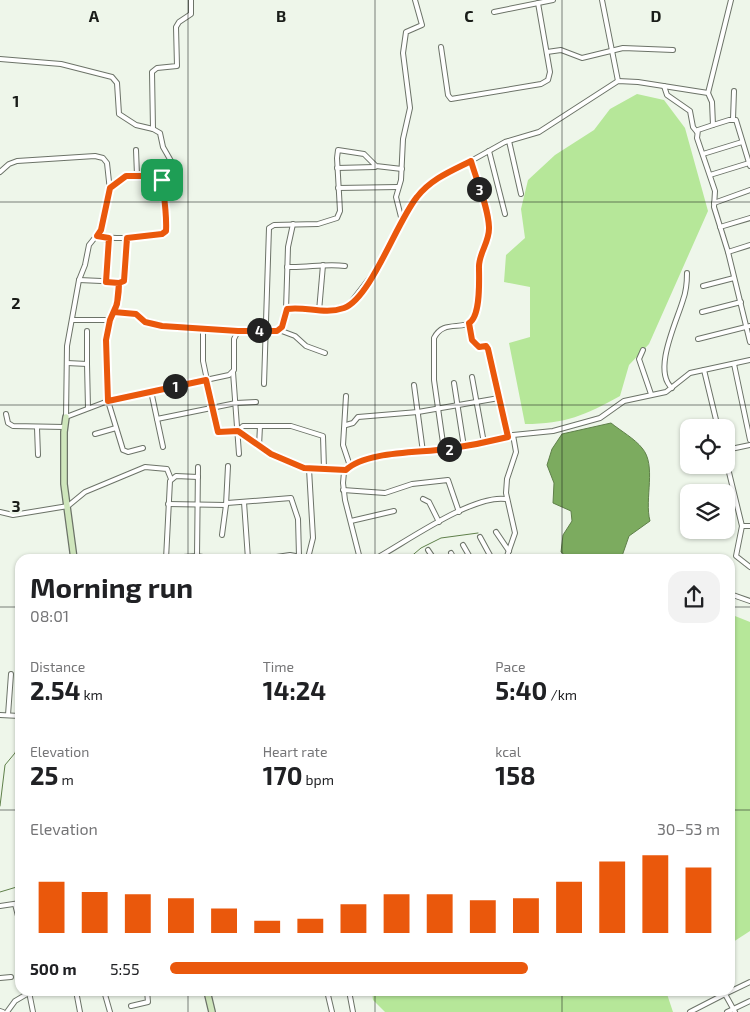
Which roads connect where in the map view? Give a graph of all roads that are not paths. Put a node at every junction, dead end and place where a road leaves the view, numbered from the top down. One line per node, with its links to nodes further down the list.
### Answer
1 (191, 0): 19 (street)
2 (415, 0): 30 (street)
3 (553, 0): 6 (street)
4 (602, 0): 9 (street)
5 (731, 0): 16 (street)
6 (538, 3): 7 (street); 11 (street)
7 (494, 12)
8 (441, 47): 11 (street)
9 (612, 50): 10 (street); 11 (street); 13 (street)
10 (673, 50)
11 (547, 52)
12 (0, 59): 19 (street)
13 (618, 81): 14 (street); 21 (street)
14 (664, 86): 16 (street); 20 (street)
15 (734, 91): 17 (street)
16 (708, 93): 18 (street)
17 (733, 119): 18 (street); 22 (street)
18 (713, 125): 20 (street)
19 (153, 129): 34 (street)
20 (696, 132): 25 (street)
21 (509, 141): 24 (street); 39 (street)
22 (742, 142): 25 (street); 27 (street)
23 (136, 150): 32 (street)
24 (489, 150): 26 (street); 41 (street)
25 (703, 154): 33 (street)
26 (471, 161): 43 (street); 67 (street)
27 (750, 165): 33 (street)
28 (376, 166): 29 (street); 29 (street); 30 (street)
29 (337, 168): 37 (street)
30 (402, 169): 35 (street)
31 (0, 172): 36 (street)
32 (137, 175): 34 (street); 36 (street)
33 (710, 175): 40 (street)
34 (163, 183): 48 (street)
35 (398, 187): 37 (street); 43 (street)
36 (110, 188): 46 (street)
37 (338, 188): 44 (street)
38 (750, 190): 40 (street)
39 (521, 194)
40 (714, 203): 45 (street)
41 (505, 214)
42 (750, 218): 45 (street)
43 (402, 221): 62 (street)
44 (293, 224): 53 (street); 70 (street)
45 (720, 227): 50 (street)
46 (97, 236): 47 (street); 56 (street)
47 (109, 238): 48 (street); 57 (street)
48 (127, 238): 58 (street)
49 (750, 245): 50 (street)
50 (728, 252): 55 (street)
51 (323, 265): 52 (street); 53 (street); 62 (street)
52 (345, 266)
53 (287, 267): 61 (street)
54 (687, 273): 89 (street)
55 (734, 278): 59 (street); 60 (street)
56 (79, 280): 57 (street); 65 (street)
57 (106, 282): 58 (street)
58 (119, 283): 63 (street)
59 (703, 286)
60 (741, 302): 64 (street); 68 (street)
61 (286, 310): 62 (street); 71 (street)
62 (319, 311)
63 (114, 312): 66 (street); 69 (street)
64 (702, 312)
65 (73, 320): 66 (street); 79 (street)
66 (110, 320): 94 (street)
67 (469, 323): 93 (street); 101 (street)
68 (748, 327): 74 (street); 75 (street)
69 (203, 328): 73 (street); 85 (street)
70 (264, 330): 71 (street); 73 (street); 87 (street)
71 (279, 330): 77 (street)
72 (87, 331): 80 (street)
73 (238, 331): 83 (street)
74 (698, 339)
75 (750, 342)
76 (643, 350): 91 (street)
77 (325, 353)
78 (750, 360): 81 (street)
79 (67, 364): 80 (street); 104 (street)
80 (87, 364): 100 (street)
81 (734, 364): 82 (street); 115 (street)
82 (704, 370): 89 (street); 106 (street)
83 (232, 372): 85 (street); 97 (street)
84 (472, 377): 96 (street)
85 (206, 380): 90 (street); 99 (street)
86 (454, 383): 98 (street)
87 (264, 384)
88 (414, 385): 102 (street)
89 (672, 388): 91 (street)
90 (151, 391): 94 (street); 105 (street)
91 (651, 394): 114 (street)
92 (346, 396): 107 (street)
93 (499, 398): 96 (street); 114 (street)
94 (108, 401): 100 (street); 111 (street)
95 (256, 402): 97 (street)
96 (477, 402): 98 (street); 116 (street)
97 (236, 403): 99 (street); 112 (street)
98 (457, 405): 101 (street); 120 (street)
99 (212, 407): 105 (street); 112 (street)
100 (88, 408): 104 (street)
101 (438, 408): 102 (street); 123 (street)
102 (418, 412): 107 (street); 124 (street)
103 (6, 414): 110 (street)
104 (66, 417): 108 (street)
105 (157, 419): 119 (street)
106 (716, 419)
107 (346, 425): 129 (street)
108 (64, 426): 110 (street); 142 (street)
109 (260, 426): 112 (street); 118 (street); 131 (street)
110 (37, 428): 126 (street)
111 (116, 428): 113 (street); 121 (street)
112 (238, 431): 118 (street); 125 (street)
113 (95, 434)
114 (511, 436): 116 (street); 138 (street)
115 (750, 440)
116 (484, 443): 120 (street)
117 (750, 445): 122 (street)
118 (259, 446): 130 (street)
119 (163, 447)
120 (464, 447): 123 (street)
121 (143, 448)
122 (735, 448)
123 (444, 450): 124 (street)
124 (423, 452): 129 (street)
125 (239, 454)
126 (38, 455)
127 (198, 466): 134 (street)
128 (228, 466): 141 (street)
129 (350, 466): 132 (street)
130 (309, 469): 131 (street); 162 (street)
131 (324, 469): 132 (street)
132 (346, 470): 136 (street)
133 (729, 474): 149 (street)
134 (198, 477): 135 (street); 143 (street)
135 (171, 479): 140 (street); 142 (street)
136 (343, 490): 146 (street); 147 (street)
137 (423, 499): 148 (street)
138 (506, 499): 146 (street); 156 (street)
139 (244, 502): 141 (street); 160 (street); 161 (street)
140 (168, 504): 143 (street); 158 (street)
141 (227, 504): 143 (street); 152 (street)
142 (68, 506): 145 (street); 157 (street)
143 (198, 506): 159 (street)
144 (394, 511): 147 (street)
145 (0, 512)
146 (459, 512): 148 (street)
147 (351, 520): 163 (street)
148 (439, 522): 164 (street)
149 (742, 526): 150 (street); 169 (street)
150 (750, 526)
151 (496, 532): 156 (street)
152 (222, 535)
153 (480, 538): 167 (street)
154 (463, 545): 166 (street)
155 (428, 550): 165 (street)
156 (509, 551): 168 (street)
157 (73, 554)
158 (166, 554)
159 (197, 554)
160 (248, 554)
161 (300, 554)
162 (311, 554)
163 (359, 554)
164 (384, 554)
165 (431, 554)
166 (468, 554)
167 (489, 554)
168 (508, 554)
169 (750, 567)
170 (735, 596): 171 (street)
171 (750, 601)
172 (11, 674): 173 (street)
173 (8, 714): 174 (street); 175 (street)
174 (0, 715)
175 (15, 715)
176 (15, 904): 177 (street)
177 (0, 906)
178 (11, 977): 179 (street)
179 (0, 978)
180 (750, 982): 181 (street)
181 (735, 988)
182 (23, 996): 195 (street)
183 (31, 996): 196 (street)
184 (77, 996): 197 (street)
185 (105, 996): 198 (street)
186 (147, 996): 193 (street)
187 (208, 996): 199 (street)
188 (328, 996): 200 (street)
189 (349, 996): 201 (street)
190 (717, 996): 202 (street)
191 (726, 996): 194 (street)
192 (750, 1001): 194 (street)
193 (131, 1006)
194 (734, 1011): 203 (street)
195 (4, 1012)
196 (34, 1012)
197 (80, 1012)
198 (110, 1012)
199 (212, 1012)
200 (332, 1012)
201 (353, 1012)
202 (690, 1012)
203 (728, 1012)

